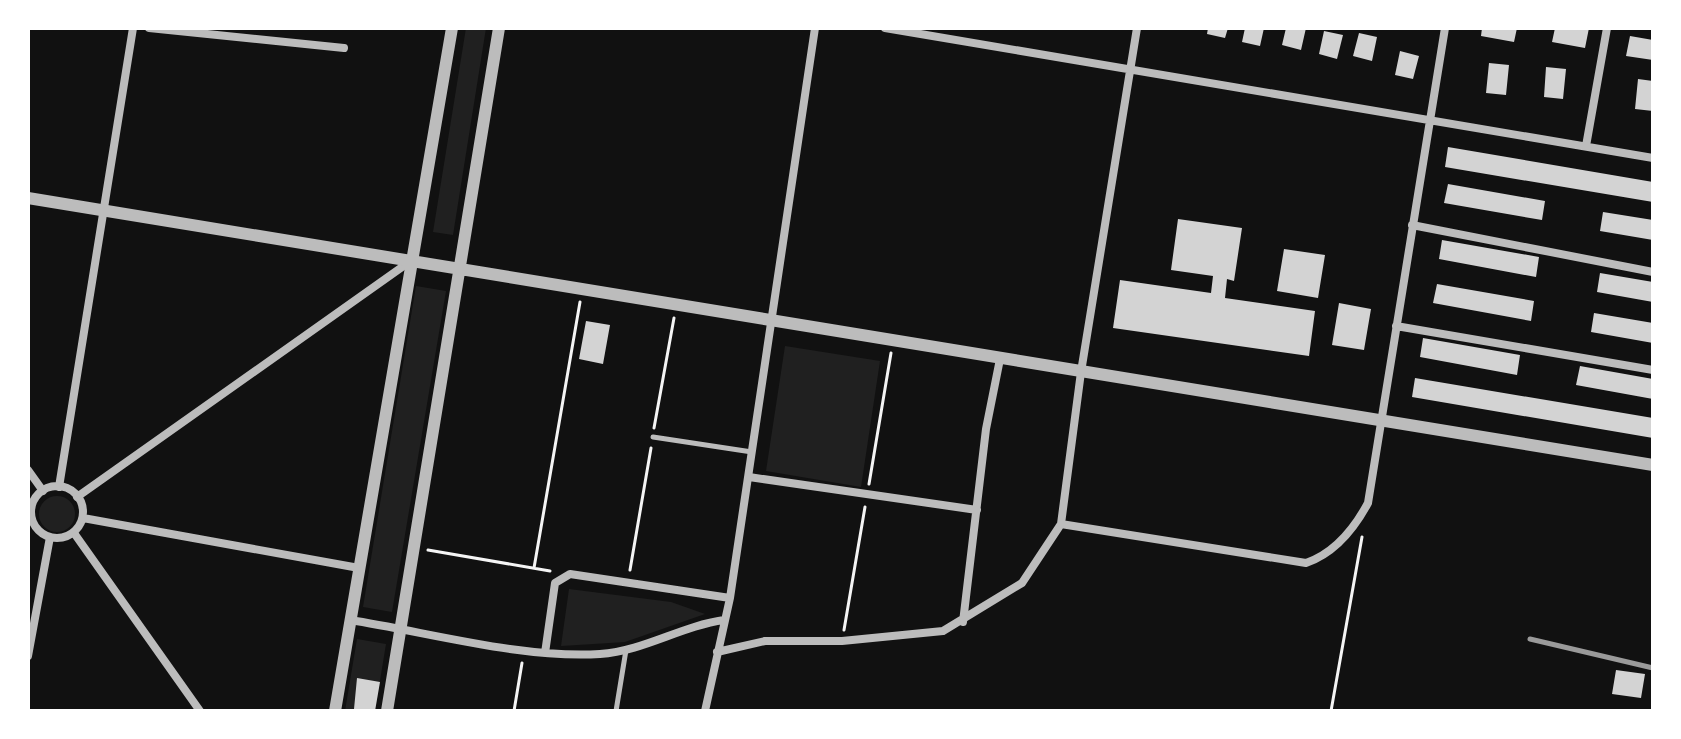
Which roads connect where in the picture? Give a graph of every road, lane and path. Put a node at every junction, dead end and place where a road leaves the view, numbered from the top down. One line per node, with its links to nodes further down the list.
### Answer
1 (133, 28): 16 (street)
2 (149, 28): 10 (street)
3 (452, 28): 18 (street)
4 (499, 28): 19 (street)
5 (815, 28): 22 (street)
6 (885, 28): 11 (street)
7 (1137, 28): 11 (street)
8 (1445, 28): 12 (street)
9 (1607, 28): 13 (street)
10 (344, 48)
11 (1130, 70): 12 (street); 26 (street)
12 (1428, 119): 13 (street); 17 (street)
13 (1586, 146): 14 (street)
14 (1653, 158)
15 (28, 198): 16 (street)
16 (104, 211): 18 (street); 33 (street)
17 (1412, 225): 20 (street); 23 (street)
18 (412, 260): 19 (street); 35 (street); 45 (street)
19 (460, 271): 21 (street); 44 (street)
20 (1653, 272)
21 (582, 290): 22 (street); 46 (path)
22 (773, 322): 24 (street); 29 (street)
23 (1396, 326): 25 (street); 27 (street)
24 (1000, 359): 26 (street); 36 (street)
25 (1653, 370)
26 (1081, 372): 27 (street); 39 (street)
27 (1382, 421): 30 (street); 39 (street)
28 (653, 437): 29 (lane)
29 (753, 452): 32 (street)
30 (1653, 465)
31 (28, 470): 34 (street)
32 (749, 477): 36 (street); 48 (street)
33 (59, 487): 34 (street); 35 (street)
34 (43, 491): 37 (street)
35 (77, 497): 38 (street)
36 (977, 510): 51 (street)
37 (30, 511): 40 (street)
38 (83, 518): 41 (street); 45 (street)
39 (1061, 524): 51 (street)
40 (32, 530): 43 (street)
41 (74, 533): 43 (street); 58 (street)
42 (1363, 533): 64 (path)
43 (50, 537): 57 (street)
44 (413, 547): 46 (path); 52 (street)
45 (359, 568): 49 (street)
46 (534, 568): 47 (path)
47 (565, 575): 48 (street); 56 (street)
48 (730, 598): 50 (street)
49 (350, 620): 52 (street); 59 (street)
50 (724, 620): 54 (street); 55 (street)
51 (963, 622): 55 (street)
52 (400, 628): 53 (street); 60 (street)
53 (524, 649): 56 (street); 61 (path)
54 (626, 650): 56 (street); 62 (lane)
55 (717, 652): 63 (street)
56 (545, 653)
57 (28, 656)
58 (200, 711)
59 (335, 711)
60 (387, 711)
61 (514, 711)
62 (616, 711)
63 (705, 711)
64 (1331, 711)

